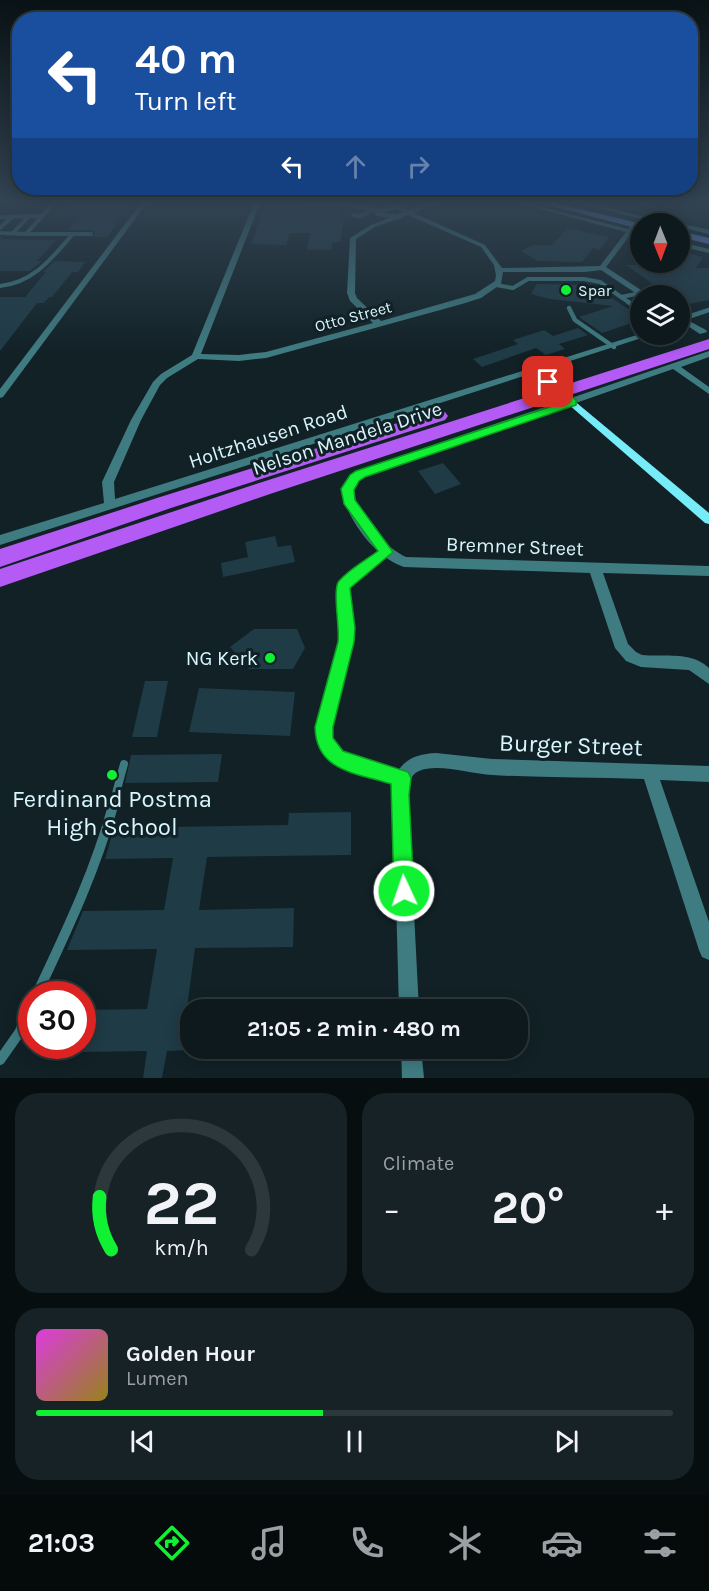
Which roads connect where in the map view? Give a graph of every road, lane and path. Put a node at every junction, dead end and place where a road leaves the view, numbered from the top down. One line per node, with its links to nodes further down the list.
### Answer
1 (55, 253): 12 (lane)
2 (106, 253): 28 (street)
3 (237, 253): 26 (street)
4 (352, 253): 20 (street)
5 (489, 253): 8 (street)
6 (614, 253): 7 (street)
7 (605, 265): 9 (street); 10 (street)
8 (500, 270): 9 (street); 11 (street)
9 (585, 270): 10 (street)
10 (617, 278): 13 (street)
11 (496, 285): 15 (lane); 20 (street, Otto Street)
12 (0, 286)
13 (630, 286)
14 (630, 296): 15 (lane)
15 (621, 297): 16 (lane)
16 (630, 303)
17 (568, 309): 24 (lane)
18 (709, 310): 19 (lane)
19 (690, 316)
20 (379, 324): 26 (street, Otto Street)
21 (690, 325): 22 (street)
22 (707, 336): 30 (highway, Nelson Mandela Drive)
23 (630, 341): 24 (street, Holtzhausen Road)
24 (614, 347): 31 (street, Holtzhausen Road)
25 (709, 354): 27 (street)
26 (196, 356): 31 (street)
27 (674, 366): 29 (street); 30 (street)
28 (2, 390)
29 (709, 391)
30 (560, 392): 32 (street); 34 (street); 35 (highway, Nelson Mandela Drive); 38 (highway, Nelson Mandela Drive)
31 (110, 505): 33 (street, Holtzhausen Road)
32 (709, 520)
33 (0, 540)
34 (386, 552): 36 (street, Bremner Street); 43 (lane)
35 (0, 558)
36 (595, 568): 37 (street, Bremner Street); 39 (street)
37 (709, 571)
38 (0, 578)
39 (709, 677)
40 (124, 764): 45 (lane)
41 (649, 771): 42 (street, Burger Street); 43 (street, Burger Street); 44 (street)
42 (709, 774)
43 (401, 778): 46 (street)
44 (709, 950)
45 (43, 981)
46 (408, 999)
47 (18, 1034): 49 (lane)
48 (411, 1059): 50 (street)
49 (0, 1060)
50 (412, 1078)

